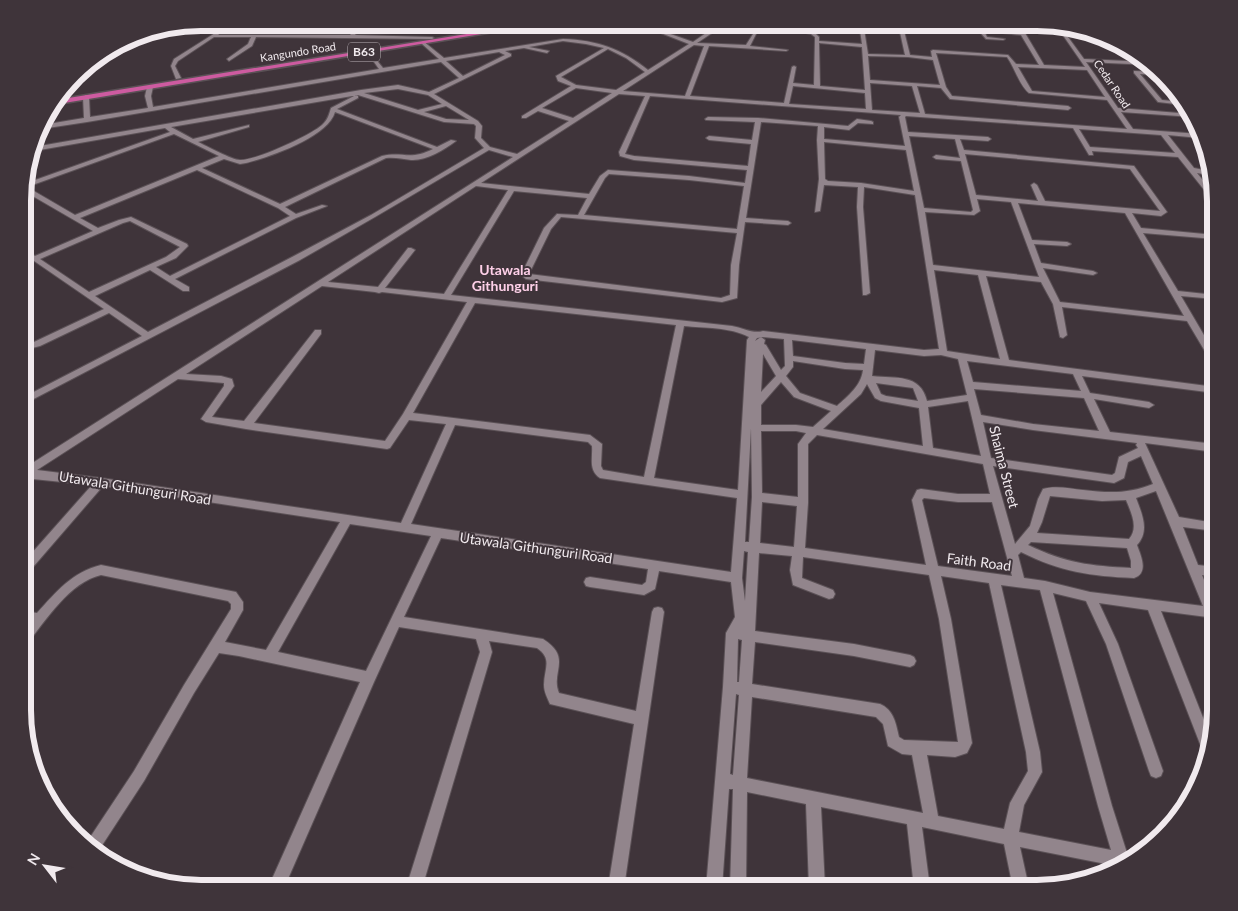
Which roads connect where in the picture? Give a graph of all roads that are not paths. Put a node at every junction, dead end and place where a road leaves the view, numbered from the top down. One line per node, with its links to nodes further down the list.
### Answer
1 (218, 32): 14 (street)
2 (355, 32): 16 (street)
3 (466, 32): 18 (highway, Kangundo Road / B63)
4 (487, 32): 20 (highway, Kangundo Road / B63)
5 (663, 32): 22 (street)
6 (710, 32): 22 (street)
7 (754, 32): 26 (street)
8 (805, 32): 21 (street)
9 (863, 32): 24 (street)
10 (902, 32): 33 (street)
11 (982, 32): 19 (street)
12 (1010, 32): 40 (street)
13 (1064, 35): 17 (street); 37 (street, Cedar Road)
14 (212, 36): 15 (street); 46 (street)
15 (254, 36): 16 (street); 35 (street)
16 (351, 36): 18 (street)
17 (1073, 36)
18 (432, 38): 46 (highway, Kangundo Road / B63)
19 (1003, 39)
20 (424, 42): 31 (highway, Kangundo Road / B63); 36 (street)
21 (818, 42): 24 (street); 53 (street)
22 (694, 44): 23 (street); 44 (street)
23 (707, 45): 26 (street); 63 (street)
24 (865, 46): 32 (street)
25 (520, 47): 27 (street); 28 (street); 30 (street)
26 (745, 47): 29 (street)
27 (607, 48): 44 (street); 52 (street)
28 (500, 50): 36 (street); 47 (street)
29 (786, 50)
30 (550, 51)
31 (369, 52): 43 (street); 50 (highway, Kangundo Road / B63)
32 (866, 55): 33 (street); 48 (street)
33 (908, 56): 34 (street)
34 (935, 59): 39 (street); 54 (street)
35 (229, 60)
36 (442, 60): 43 (street); 47 (street)
37 (1082, 60): 38 (street); 42 (street, Cedar Road)
38 (1136, 63)
39 (1015, 65): 40 (street); 64 (street)
40 (1042, 66): 42 (street)
41 (794, 68): 49 (street)
42 (1089, 69): 64 (street, Cedar Road)
43 (382, 70): 57 (street)
44 (648, 72): 55 (street)
45 (1149, 74): 66 (street)
46 (178, 78): 50 (highway, Kangundo Road / B63)
47 (463, 79): 59 (street)
48 (868, 82): 51 (street); 56 (street)
49 (790, 84): 53 (street); 68 (street)
50 (152, 85): 61 (highway, Kangundo Road / B63); 62 (highway, Kangundo Road / B63); 71 (street)
51 (914, 85): 54 (street); 78 (street)
52 (575, 86): 55 (street); 69 (street)
53 (817, 87): 56 (street)
54 (943, 87): 70 (street)
55 (617, 92): 60 (street); 83 (street)
56 (868, 92): 74 (street)
57 (245, 93): 71 (street); 75 (street)
58 (361, 94): 59 (street); 72 (street); 75 (street); 76 (street)
59 (430, 94): 67 (street)
60 (648, 94): 63 (street); 117 (street)
61 (67, 97)
62 (86, 97): 65 (highway, Kangundo Road / B63); 82 (street)
63 (687, 97): 68 (street)
64 (1109, 99): 73 (street, Cedar Road)
65 (64, 101)
66 (1175, 103)
67 (448, 104): 76 (street); 85 (street)
68 (786, 105): 74 (street)
69 (539, 108): 80 (street); 83 (street)
70 (1068, 108)
71 (151, 109): 82 (street)
72 (334, 109): 107 (street); 111 (street)
73 (1118, 110): 79 (street); 92 (street, Cedar Road)
74 (870, 111): 77 (street)
75 (250, 112): 89 (street)
76 (418, 112): 85 (street)
77 (905, 114): 78 (street); 94 (street)
78 (923, 115): 91 (street)
79 (1184, 115)
80 (524, 117)
81 (708, 119): 84 (street)
82 (87, 120): 88 (street)
83 (573, 120): 112 (street)
84 (758, 120): 87 (street); 103 (street)
85 (476, 122): 105 (street)
86 (871, 123): 87 (street)
87 (821, 125): 100 (street)
88 (49, 126)
89 (166, 126): 93 (street); 104 (street)
90 (248, 126): 101 (street)
91 (1076, 126): 92 (street); 108 (street)
92 (1131, 131): 95 (street)
93 (174, 132): 101 (street); 121 (street)
94 (905, 134): 98 (street); 106 (street)
95 (1163, 134): 96 (street); 110 (street)
96 (1194, 136)
97 (709, 138): 103 (street)
98 (957, 138): 99 (street); 109 (street)
99 (988, 139)
100 (820, 140): 106 (street); 120 (street)
101 (194, 141): 111 (street)
102 (453, 141): 107 (street)
103 (754, 142): 117 (street)
104 (40, 148)
105 (488, 148): 112 (street); 175 (street)
106 (908, 148): 129 (street)
107 (436, 149): 135 (street)
108 (1088, 149): 110 (street); 115 (street)
109 (962, 152): 114 (street); 115 (street)
110 (1180, 155): 118 (street)
111 (225, 156): 116 (street)
112 (517, 156): 122 (street)
113 (936, 157): 114 (street)
114 (964, 160): 131 (street)
115 (1097, 163): 138 (street)
116 (196, 167): 135 (street); 140 (street)
117 (750, 168): 123 (street)
118 (1192, 170): 119 (street); 126 (street)
119 (1203, 171)
120 (822, 179): 124 (street); 137 (street)
121 (33, 184)
122 (473, 184): 127 (street); 160 (street)
123 (748, 185): 130 (street); 142 (street)
124 (861, 185): 129 (street); 163 (street)
125 (1034, 185): 133 (street)
126 (1206, 188)
127 (512, 189): 130 (street); 167 (street)
128 (32, 192): 140 (street)
129 (917, 193): 136 (street)
130 (592, 196): 139 (street)
131 (974, 198): 132 (street); 136 (street)
132 (1014, 201): 133 (street); 148 (street)
133 (1042, 203): 138 (street)
134 (324, 206): 141 (street)
135 (280, 207): 141 (street)
136 (921, 210): 155 (street)
137 (817, 211)
138 (1127, 211): 144 (street)
139 (581, 215): 146 (street); 146 (street)
140 (76, 217): 145 (street)
141 (294, 218): 158 (street)
142 (742, 220): 143 (street); 146 (street)
143 (788, 223)
144 (1138, 230): 147 (street); 164 (street)
145 (98, 231): 152 (street); 154 (street)
146 (740, 231)
147 (1206, 237)
148 (1031, 242): 149 (street); 153 (street)
149 (1067, 243)
150 (411, 250): 162 (street)
151 (31, 255): 152 (street)
152 (36, 258): 165 (street)
153 (1039, 265): 157 (street); 159 (street)
154 (150, 267): 158 (street); 165 (street)
155 (930, 267): 156 (street); 181 (street)
156 (981, 272): 159 (street); 184 (street)
157 (1093, 272)
158 (170, 280): 161 (street)
159 (1044, 280): 169 (street)
160 (320, 283): 162 (street); 188 (street)
161 (186, 289)
162 (379, 291): 167 (street)
163 (866, 293)
164 (1175, 293): 166 (street); 171 (street)
165 (90, 295): 170 (street)
166 (1206, 296)
167 (446, 297): 168 (street)
168 (472, 300): 172 (street); 198 (street)
169 (1056, 304): 171 (street); 174 (street)
170 (109, 310): 175 (street); 178 (street)
171 (1190, 319): 179 (street)
172 (680, 324): 177 (street); 213 (street)
173 (318, 332): 201 (street)
174 (1063, 335)
175 (148, 336): 192 (street)
176 (788, 337): 177 (street); 180 (street); 183 (street)
177 (754, 341): 187 (street); 194 (street); 215 (street)
178 (31, 344)
179 (1206, 346)
180 (871, 347): 181 (street); 186 (street)
181 (941, 352): 182 (street)
182 (962, 357): 184 (street); 189 (street, Shaima Street)
183 (790, 358): 186 (street); 187 (street)
184 (1005, 362): 185 (street)
185 (1076, 372): 190 (street); 191 (street)
186 (868, 374): 195 (street); 195 (street); 197 (street)
187 (780, 375): 194 (street); 197 (street)
188 (176, 376): 201 (street); 210 (street)
189 (969, 385): 191 (street); 193 (street, Shaima Street)
190 (1206, 389)
191 (1086, 395): 196 (street); 204 (street)
192 (31, 397)
193 (972, 397): 195 (street); 199 (street, Shaima Street)
194 (756, 404): 202 (street)
195 (923, 405): 208 (street)
196 (1149, 405)
197 (838, 410): 203 (street)
198 (407, 416): 200 (street); 201 (street)
199 (978, 418): 204 (street); 209 (street, Shaima Street)
200 (452, 421): 213 (street); 223 (street)
201 (246, 426)
202 (756, 428): 203 (street); 218 (street)
203 (814, 432): 208 (street); 219 (street)
204 (1106, 435): 205 (street)
205 (1138, 438): 206 (street); 207 (street)
206 (1206, 447)
207 (1143, 450): 209 (street); 214 (street)
208 (928, 451): 209 (street)
209 (987, 461): 216 (street, Shaima Street)
210 (32, 470)
211 (32, 475): 212 (street, Utawala Githunguri Road)
212 (101, 482): 220 (street, Utawala Githunguri Road); 231 (street)
213 (648, 482): 215 (street)
214 (1158, 486): 217 (street); 221 (street)
215 (743, 495): 227 (street)
216 (996, 496): 229 (street, Shaima Street); 235 (street)
217 (1130, 496): 225 (street); 226 (street)
218 (757, 497): 219 (street); 228 (street)
219 (802, 502): 230 (street)
220 (347, 520): 223 (street, Utawala Githunguri Road); 255 (street)
221 (1175, 521): 222 (street); 233 (street)
222 (1206, 526)
223 (404, 528): 224 (street, Utawala Githunguri Road)
224 (438, 533): 232 (street, Utawala Githunguri Road); 249 (street)
225 (1029, 537): 226 (street); 229 (street)
226 (1131, 544): 229 (street)
227 (738, 546): 228 (street, Faith Road); 236 (street)
228 (754, 547): 230 (street, Faith Road); 253 (street)
229 (1016, 550): 239 (street, Shaima Street)
230 (798, 552): 235 (street, Faith Road); 241 (street)
231 (32, 561)
232 (654, 565): 236 (street, Utawala Githunguri Road); 238 (street)
233 (1194, 569): 234 (street); 243 (street)
234 (1206, 571)
235 (935, 572): 237 (street, Faith Road); 262 (street)
236 (736, 578): 251 (street)
237 (994, 580): 239 (street, Faith Road); 269 (street)
238 (590, 582)
239 (1020, 582): 240 (street, Faith Road)
240 (1045, 586): 242 (street, Faith Road); 271 (street)
241 (829, 594)
242 (1090, 597): 244 (street, Faith Road); 263 (street)
243 (1206, 597)
244 (1152, 605): 246 (street, Faith Road); 261 (street)
245 (658, 612): 260 (street)
246 (1206, 612)
247 (32, 618): 248 (street)
248 (40, 619): 250 (street); 254 (street)
249 (396, 621): 252 (street); 257 (street)
250 (32, 629)
251 (732, 633): 253 (street); 258 (street)
252 (481, 634): 260 (street); 274 (street)
253 (748, 636): 256 (street); 259 (street)
254 (216, 647): 255 (street); 270 (street)
255 (269, 656): 257 (street)
256 (910, 661)
257 (369, 678): 273 (street)
258 (730, 687): 259 (street); 264 (street)
259 (746, 689): 262 (street); 265 (street)
260 (641, 719): 275 (street)
261 (1204, 736)
262 (918, 747): 268 (street)
263 (1156, 771)
264 (722, 780): 265 (street); 276 (street)
265 (740, 782): 266 (street); 277 (street)
266 (813, 799): 267 (street); 278 (street)
267 (914, 819): 268 (street); 279 (street)
268 (932, 823): 269 (street)
269 (1010, 838): 272 (street); 280 (street)
270 (95, 843)
271 (1122, 857)
272 (1116, 860)
273 (280, 879)
274 (417, 879)
275 (617, 880)
276 (715, 880)
277 (738, 880)
278 (817, 880)
279 (921, 880)
280 (1019, 880)

